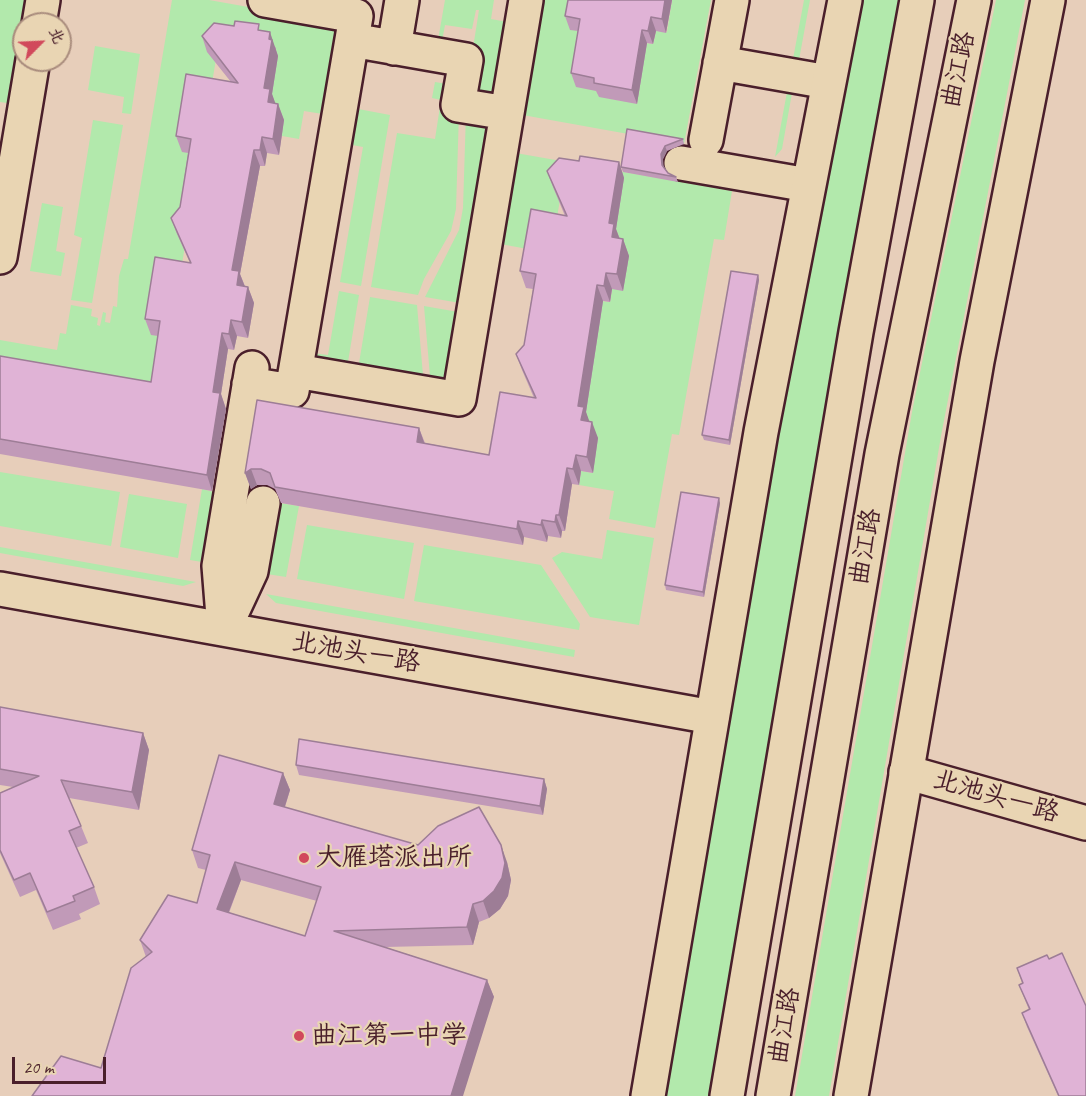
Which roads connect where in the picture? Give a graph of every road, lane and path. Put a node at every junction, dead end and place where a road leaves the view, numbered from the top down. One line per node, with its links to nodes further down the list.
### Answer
1 (265, 0): 9 (main road)
2 (402, 0): 10 (main road)
3 (526, 0): 14 (main road)
4 (732, 0): 11 (main road)
5 (845, 0): 13 (main road)
6 (917, 0): 27 (main road, 曲江路)
7 (974, 0): 28 (main road, 曲江路)
8 (1048, 0): 24 (main road)
9 (352, 40): 10 (main road); 19 (main road)
10 (394, 48): 14 (main road)
11 (720, 63): 13 (main road); 15 (main road)
12 (31, 72): 18 (main road)
13 (828, 82): 17 (main road)
14 (507, 113): 19 (main road)
15 (706, 140)
16 (681, 163): 17 (main road)
17 (808, 185): 23 (main road)
18 (0, 257)
19 (296, 371): 22 (main road)
20 (263, 503): 22 (main road)
21 (0, 589): 22 (main road, 北池头一路)
22 (225, 629): 23 (main road, 北池头一路)
23 (712, 717): 26 (main road)
24 (906, 772): 25 (main road, 北池头一路); 29 (main road)
25 (1086, 823)
26 (648, 1096)
27 (726, 1096)
28 (773, 1096)
29 (851, 1096)

